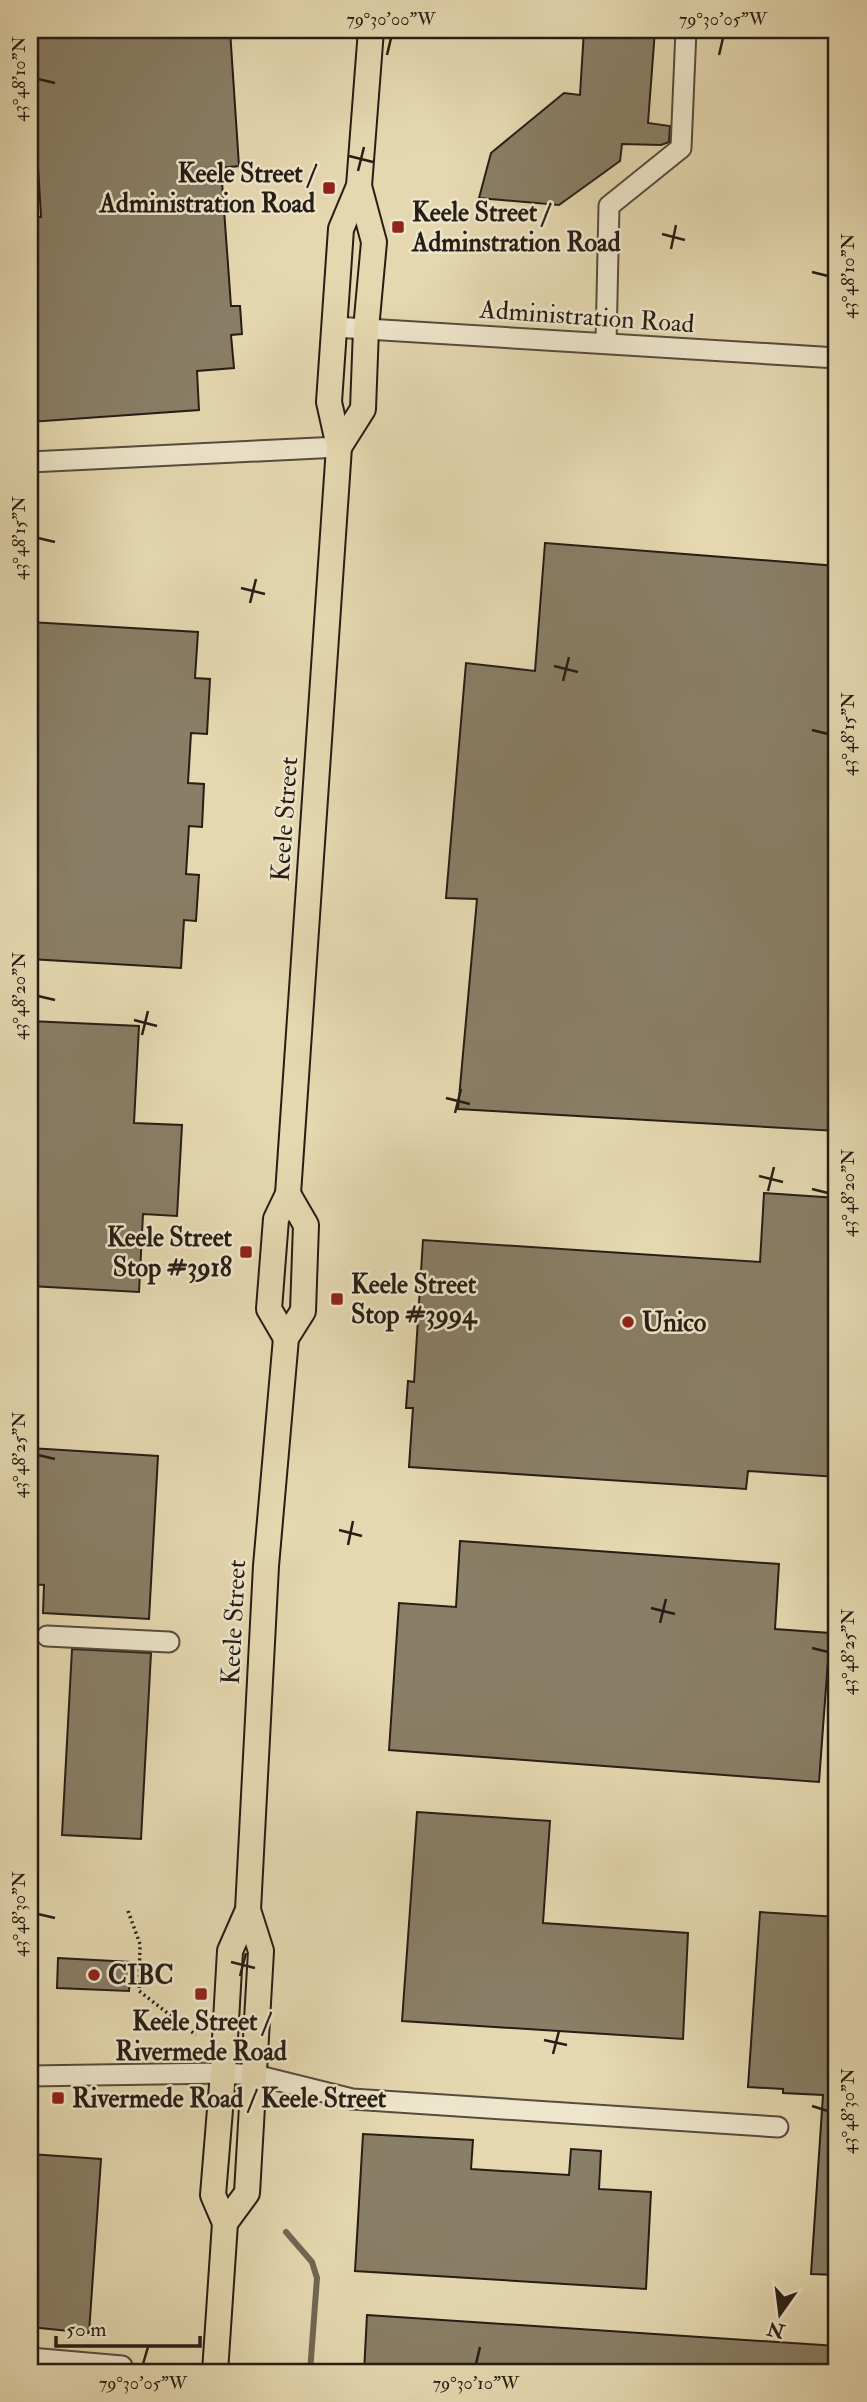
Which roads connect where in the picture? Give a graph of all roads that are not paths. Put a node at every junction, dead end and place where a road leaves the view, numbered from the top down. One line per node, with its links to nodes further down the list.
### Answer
1 (371, 30): 3 (main road, Keele Street)
2 (687, 30): 6 (street)
3 (359, 186): 4 (main road, Keele Street); 5 (main road, Keele Street)
4 (334, 327): 5 (street, Administration Road); 8 (main road, Keele Street)
5 (366, 329): 6 (street, Administration Road); 8 (main road, Keele Street)
6 (606, 343): 7 (street, Administration Road)
7 (837, 358)
8 (339, 447): 9 (street); 10 (main road, Keele Street)
9 (30, 462)
10 (288, 1194): 11 (main road, Keele Street); 11 (main road, Keele Street)
11 (286, 1338): 14 (main road, Keele Street)
12 (47, 1636): 13 (street)
13 (169, 1642)
14 (248, 1910): 15 (main road, Keele Street); 16 (main road, Keele Street)
15 (223, 2073): 16 (street); 17 (street); 19 (main road, Keele Street)
16 (256, 2075): 18 (street); 19 (main road, Keele Street)
17 (30, 2076)
18 (778, 2127)
19 (225, 2223): 22 (main road, Keele Street)
20 (30, 2358): 21 (street)
21 (122, 2366)
22 (215, 2372)

